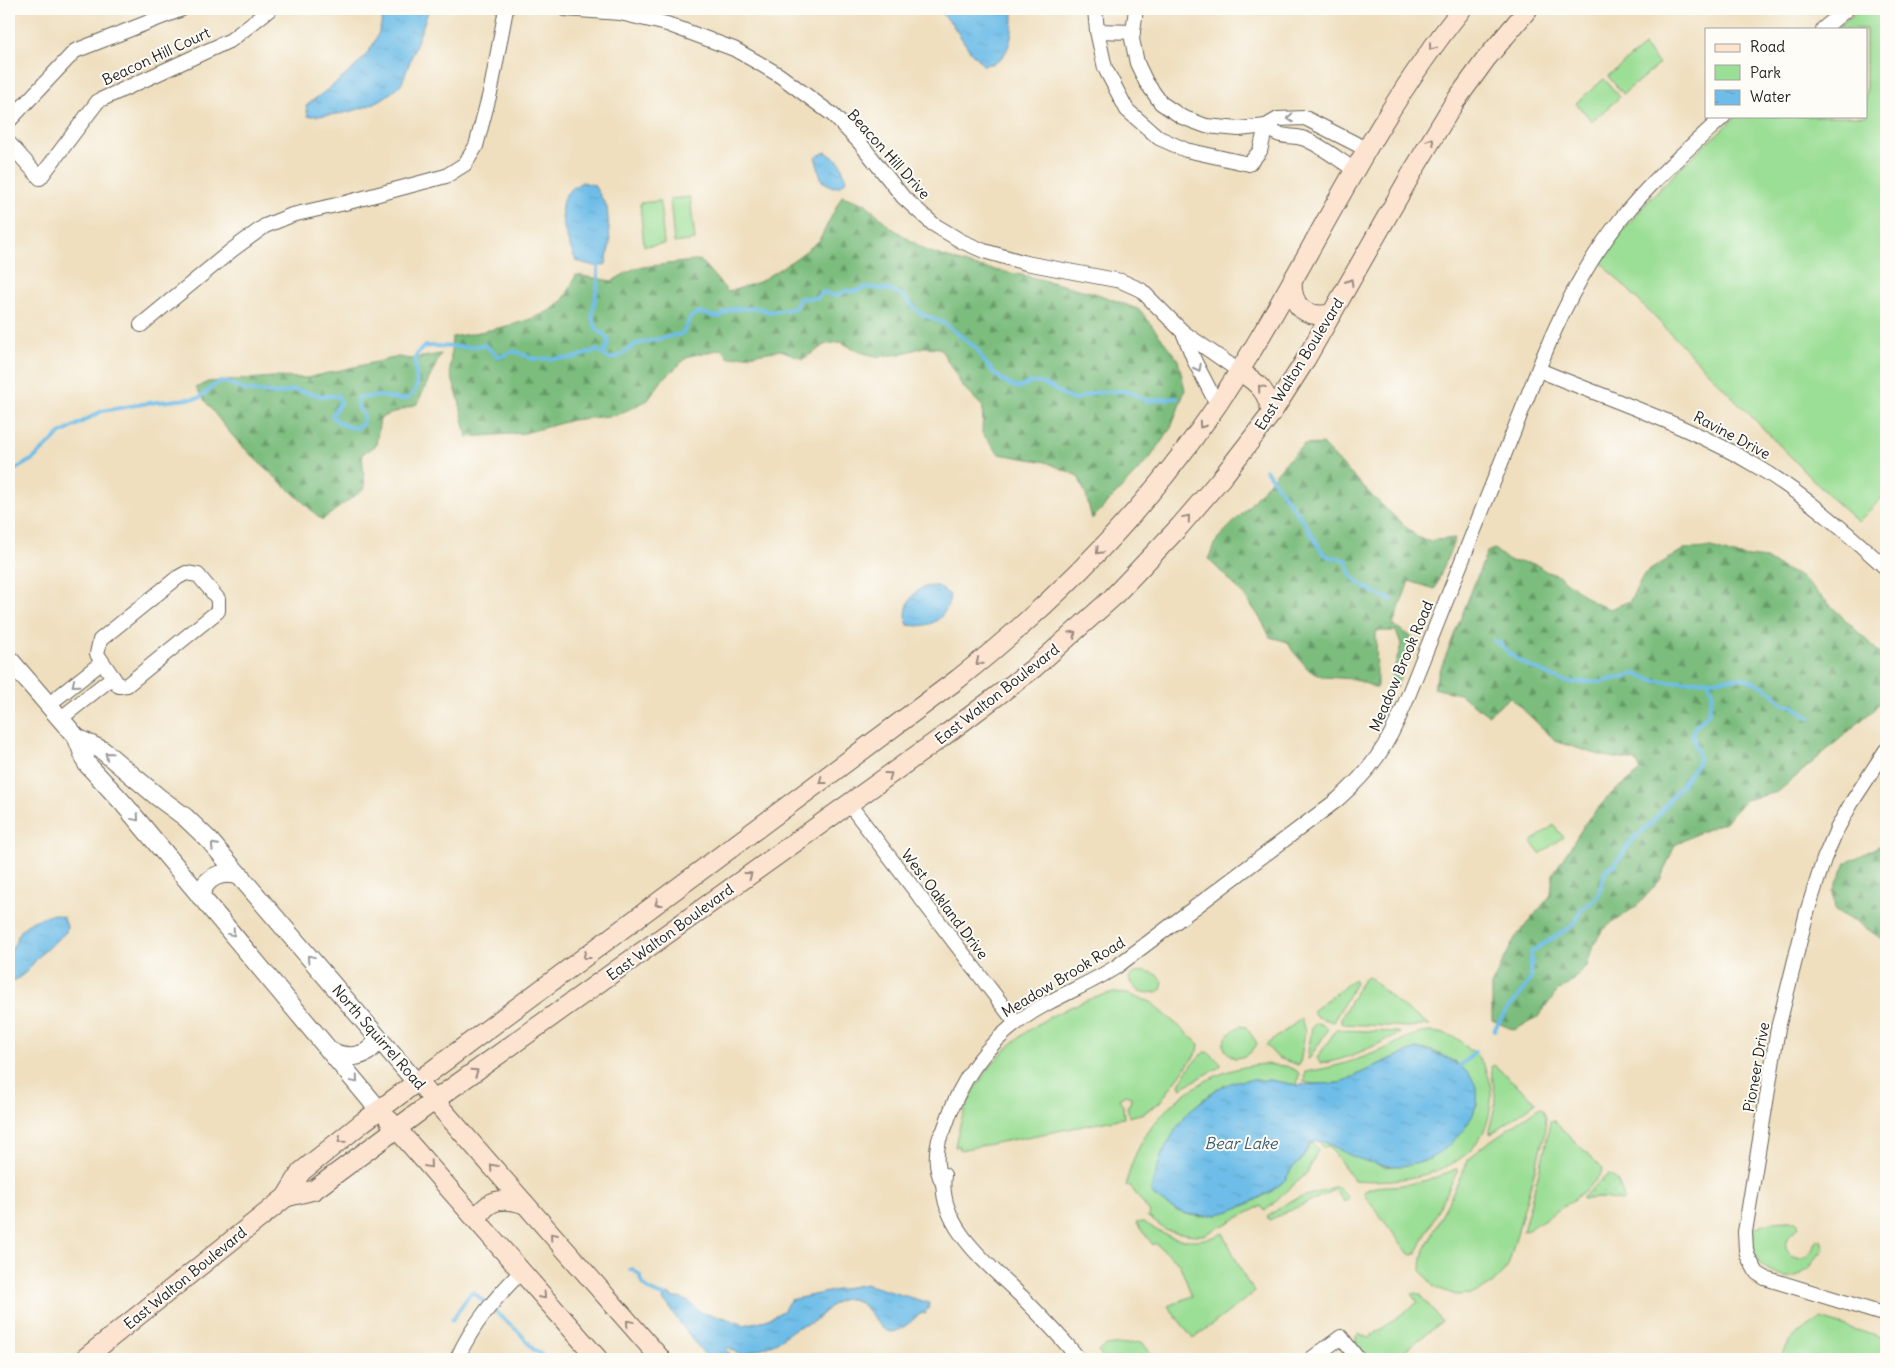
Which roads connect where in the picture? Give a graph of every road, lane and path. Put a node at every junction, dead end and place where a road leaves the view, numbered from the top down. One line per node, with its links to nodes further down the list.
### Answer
1 (182, 9): 14 (street)
2 (270, 9): 17 (street, Beacon Hill Court)
3 (506, 9): 23 (street)
4 (565, 9): 24 (street, Beacon Hill Drive)
5 (1095, 9): 11 (street)
6 (1136, 9): 12 (street)
7 (1462, 9): 19 (main road, East Walton Boulevard, one-way to 19)
8 (1528, 9): 22 (main road, East Walton Boulevard, one-way to 8)
9 (1847, 9): 10 (street)
10 (1824, 28)
11 (1097, 31): 12 (street); 15 (street)
12 (1133, 32): 15 (street)
13 (1722, 118): 25 (street, Meadow Brook Road)
14 (9, 121)
15 (1266, 126): 16 (street, one-way to 15); 18 (street)
16 (1320, 126): 18 (street); 19 (street)
17 (9, 143)
18 (1312, 143): 20 (street)
19 (1366, 149): 20 (main road, East Walton Boulevard)
20 (1355, 170): 21 (main road, East Walton Boulevard)
21 (1292, 282): 22 (main road); 26 (main road, East Walton Boulevard)
22 (1332, 314): 28 (main road, East Walton Boulevard)
23 (141, 325)
24 (1183, 332): 26 (street, Beacon Hill Drive); 27 (street, Beacon Hill Drive, one-way to 27)
25 (1539, 370): 29 (street, Ravine Drive); 44 (street, Meadow Brook Road)
26 (1239, 371): 27 (main road, East Walton Boulevard); 28 (main road, one-way to 26)
27 (1217, 404): 41 (main road, East Walton Boulevard, one-way to 41)
28 (1271, 414): 39 (main road, East Walton Boulevard, one-way to 28)
29 (1886, 568)
30 (9, 659): 33 (street, North Squirrel Road)
31 (102, 662): 32 (street); 32 (street); 33 (street, one-way to 33)
32 (113, 677): 34 (street)
33 (48, 705): 34 (street, North Squirrel Road)
34 (60, 719): 35 (street, North Squirrel Road)
35 (77, 738): 37 (street, North Squirrel Road, one-way to 35); 38 (street, North Squirrel Road)
36 (1886, 750): 55 (street, Pioneer Drive)
37 (136, 778): 38 (street); 40 (street, North Squirrel Road, one-way to 37)
38 (113, 792): 42 (street, North Squirrel Road, one-way to 42)
39 (849, 804): 43 (main road, East Walton Boulevard, one-way to 39); 44 (street, West Oakland Drive)
40 (241, 876): 42 (street); 45 (street, North Squirrel Road, one-way to 40)
41 (690, 879): 43 (main road); 47 (main road, East Walton Boulevard, one-way to 47)
42 (200, 896): 46 (street, North Squirrel Road, one-way to 46)
43 (702, 910): 48 (main road, East Walton Boulevard, one-way to 43)
44 (1016, 1023): 60 (street, Meadow Brook Road)
45 (378, 1038): 46 (street); 47 (street, North Squirrel Road)
46 (330, 1051): 49 (street, North Squirrel Road, one-way to 49)
47 (416, 1082): 48 (main road, North Squirrel Road); 49 (main road, East Walton Boulevard)
48 (435, 1100): 50 (main road, East Walton Boulevard); 52 (main road, North Squirrel Road, one-way to 48)
49 (379, 1110): 50 (main road, North Squirrel Road); 51 (main road, East Walton Boulevard, one-way to 51)
50 (397, 1128): 51 (main road, East Walton Boulevard); 53 (main road, North Squirrel Road, one-way to 53)
51 (286, 1197): 56 (main road, East Walton Boulevard)
52 (525, 1204): 53 (main road); 59 (main road, North Squirrel Road, one-way to 52)
53 (477, 1220): 54 (main road, North Squirrel Road)
54 (521, 1272): 57 (street); 58 (main road, North Squirrel Road, one-way to 58)
55 (1886, 1315)
56 (84, 1359)
57 (457, 1359)
58 (598, 1359)
59 (660, 1359)
60 (1079, 1359)
61 (1311, 1359): 62 (street)
62 (1358, 1359)

